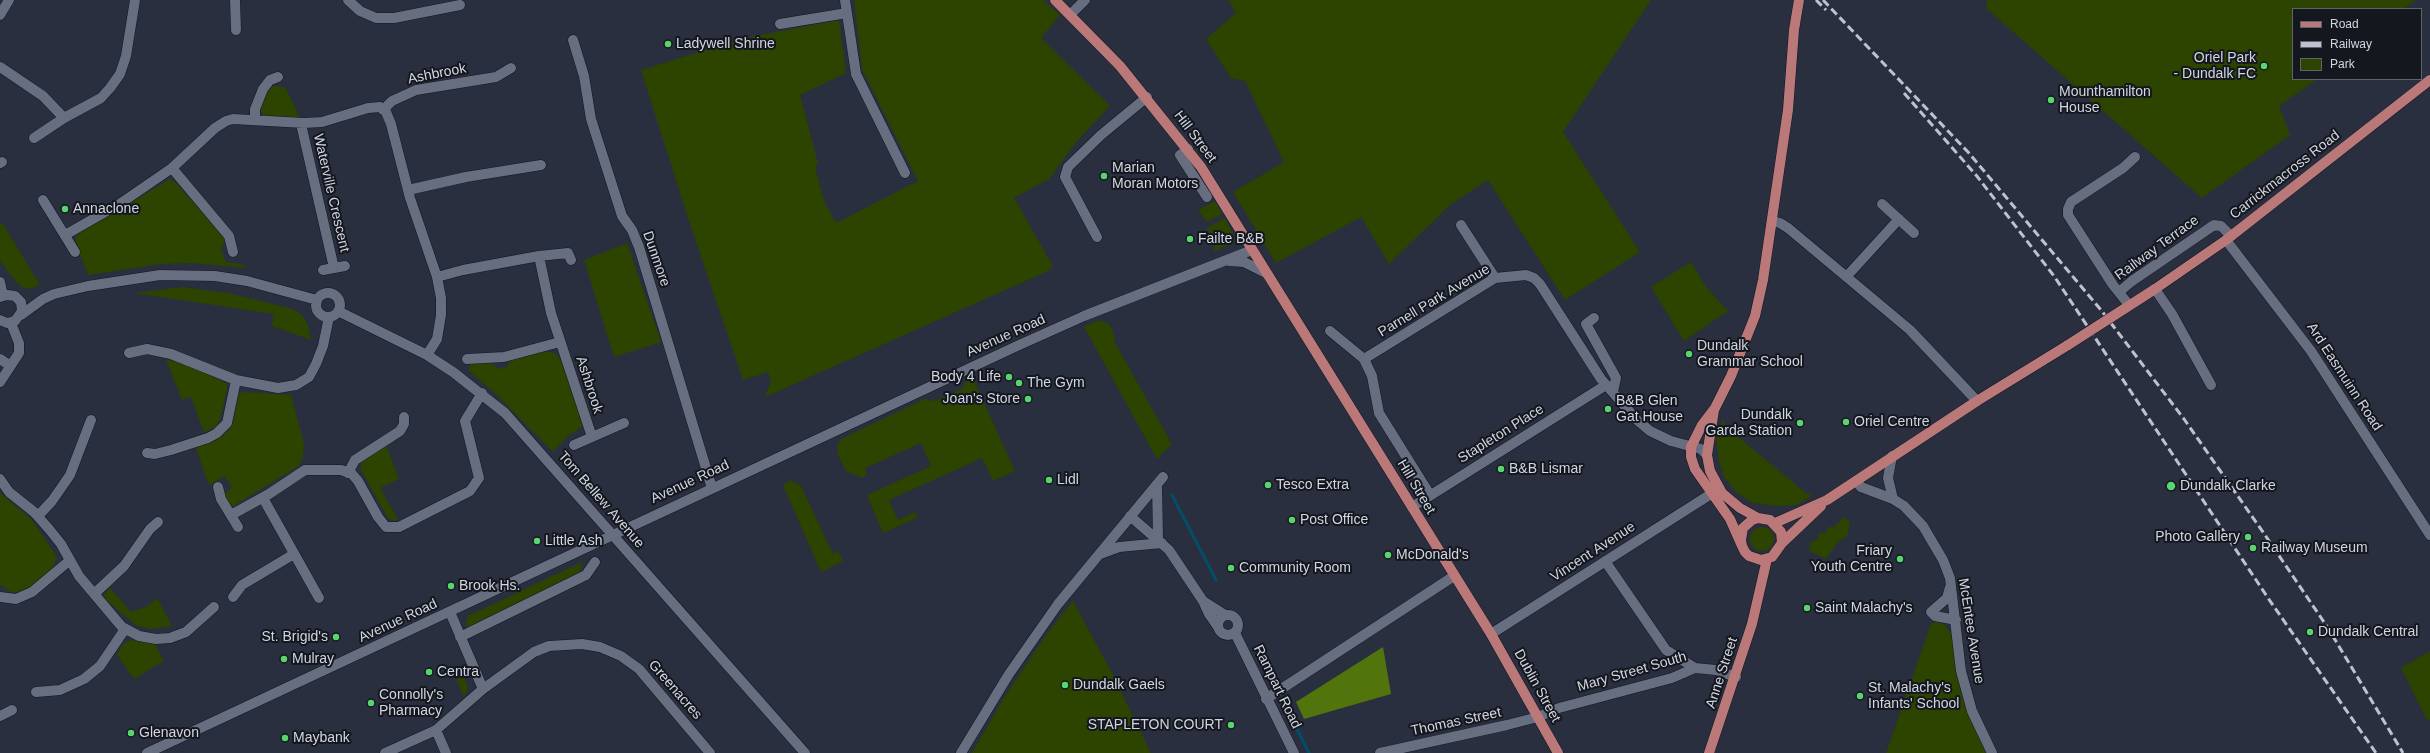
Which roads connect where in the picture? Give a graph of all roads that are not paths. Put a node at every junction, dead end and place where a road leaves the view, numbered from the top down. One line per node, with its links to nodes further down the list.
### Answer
1 (9, 0): 13 (street)
2 (135, 0): 23 (street)
3 (235, 0): 15 (street)
4 (348, 0): 9 (street)
5 (845, 0): 11 (street)
6 (1055, 0): 12 (main road, Hill Street)
7 (1085, 0): 12 (street)
8 (1799, 0): 37 (main road)
9 (443, 4): 10 (street)
10 (460, 4)
11 (847, 13): 14 (street); 31 (street)
12 (1071, 14): 21 (main road, Hill Street)
13 (0, 15)
14 (780, 24)
15 (236, 30)
16 (572, 40): 98 (street, Dunmore)
17 (0, 67): 23 (street)
18 (511, 68): 22 (street, Ashbrook)
19 (278, 76): 24 (street)
20 (2430, 81): 42 (main road, Carrickmacross Road)
21 (1147, 97): 27 (main road, Hill Street); 41 (street)
22 (383, 110): 25 (street, Waterville Crescent); 32 (street)
23 (64, 118): 26 (street)
24 (255, 120): 25 (street, Waterville Crescent); 30 (street, Waterville Crescent)
25 (301, 124): 50 (street, Waterville Crescent)
26 (34, 138)
27 (1188, 149): 33 (street); 43 (main road, Hill Street)
28 (2135, 157): 58 (street)
29 (541, 165): 32 (street)
30 (172, 168): 40 (street, Waterville Crescent); 45 (street)
31 (905, 173)
32 (408, 190): 54 (street)
33 (1207, 197)
34 (43, 200): 40 (street)
35 (1882, 204): 36 (street)
36 (1899, 220): 39 (street); 53 (street)
37 (1772, 221): 53 (street); 84 (main road)
38 (1461, 225): 55 (street)
39 (1914, 233)
40 (65, 235): 44 (street)
41 (1097, 237)
42 (2229, 238): 57 (main road, Carrickmacross Road); 58 (street, Railway Terrace); 113 (street, Ard Easmuinn Road)
43 (1252, 250): 48 (street, Avenue Road); 52 (main road, Hill Street)
44 (75, 252)
45 (233, 252)
46 (539, 256): 47 (street); 54 (street); 71 (street, Ashbrook)
47 (571, 260)
48 (1226, 261): 52 (street); 98 (street, Avenue Road)
49 (346, 266): 50 (street)
50 (334, 268): 51 (street)
51 (323, 270)
52 (1266, 273): 104 (main road, Hill Street)
53 (1847, 276): 83 (street)
54 (437, 277): 73 (street)
55 (1495, 278): 76 (street, Parnell Park Avenue); 81 (street, Parnell Park Avenue)
56 (0, 282): 59 (street)
57 (2155, 289): 63 (main road, Carrickmacross Road); 80 (street)
58 (2119, 292): 63 (street)
59 (2, 297): 60 (street)
60 (19, 299): 61 (street); 65 (street)
61 (43, 299): 62 (street); 65 (street)
62 (317, 300): 64 (street); 66 (street)
63 (2128, 306): 83 (main road, bridge)
64 (338, 311): 66 (street); 73 (street, Tom Bellew Avenue)
65 (21, 315): 69 (street)
66 (329, 317): 78 (street)
67 (1594, 318): 81 (street)
68 (0, 320): 69 (street)
69 (11, 323): 77 (street)
70 (1330, 330): 76 (street)
71 (560, 342): 75 (street, Ashbrook); 88 (street, Ashbrook)
72 (129, 353): 78 (street)
73 (427, 355): 82 (street, Tom Bellew Avenue)
74 (0, 359): 77 (street)
75 (467, 359)
76 (1364, 359): 100 (street)
77 (9, 365): 79 (street)
78 (236, 380): 91 (street)
79 (0, 382)
80 (2211, 385)
81 (1610, 389): 90 (street); 100 (street, Stapleton Place)
82 (482, 393): 94 (street); 112 (street, Tom Bellew Avenue)
83 (1977, 402): 93 (main road)
84 (1715, 408): 90 (main road); 92 (main road)
85 (404, 417): 94 (street)
86 (91, 420): 106 (street)
87 (624, 423): 88 (street, Ashbrook)
88 (592, 437): 89 (street, Ashbrook)
89 (574, 445)
90 (1691, 447): 92 (street); 99 (main road)
91 (147, 453)
92 (1707, 455): 108 (main road)
93 (1892, 456): 96 (main road); 102 (street)
94 (348, 473): 101 (street)
95 (0, 479): 106 (street)
96 (1856, 481): 102 (street, McEntee Avenue); 103 (main road)
97 (218, 487): 105 (street)
98 (712, 488): 112 (street, Avenue Road)
99 (1711, 494): 116 (main road); 121 (street, Vincent Avenue)
100 (1430, 495): 104 (street, Stapleton Place)
101 (262, 498): 105 (street); 117 (street)
102 (1893, 499): 124 (street, McEntee Avenue)
103 (1826, 500): 110 (main road); 115 (main road)
104 (1412, 507): 123 (main road, Hill Street)
105 (231, 515): 111 (street)
106 (38, 516): 120 (street)
107 (1130, 516): 114 (street); 114 (street); 118 (street)
108 (1758, 518): 110 (main road); 116 (main road)
109 (158, 522): 125 (street)
110 (1775, 523): 115 (main road)
111 (238, 527)
112 (612, 535): 131 (street, Avenue Road); 152 (street, Tom Bellew Avenue)
113 (2430, 535)
114 (1160, 541): 118 (street); 129 (street)
115 (1782, 543): 119 (main road)
116 (1742, 546): 119 (main road)
117 (294, 554): 127 (street); 128 (street)
118 (1099, 554): 153 (street)
119 (1767, 559): 140 (main road, Anne Street)
120 (69, 561): 125 (street); 126 (street)
121 (1605, 561): 137 (street, Vincent Avenue); 139 (street)
122 (595, 562): 138 (street)
123 (1454, 576): 137 (main road, Hill Street); 143 (street)
124 (1950, 585): 133 (street, McEntee Avenue); 133 (street)
125 (94, 594): 135 (street)
126 (0, 597)
127 (234, 597)
128 (319, 598)
129 (1204, 601): 132 (street); 134 (street)
130 (214, 607): 135 (street)
131 (450, 612): 138 (street); 148 (street, Avenue Road)
132 (1225, 615): 134 (street); 136 (street)
133 (1956, 620): 158 (street, McEntee Avenue)
134 (1218, 627): 136 (street)
135 (126, 629): 142 (street)
136 (1235, 634): 143 (street, Rampart Road)
137 (1491, 634): 146 (main road, Dublin Street)
138 (460, 637): 141 (street)
139 (1695, 668): 140 (street, Mary Street South); 146 (street, Mary Street South)
140 (1736, 677): 157 (main road, Anne Street)
141 (483, 689): 147 (street, Greenacres); 151 (street, Greenacres)
142 (36, 692)
143 (1266, 699): 154 (street, Rampart Road)
144 (12, 710): 145 (street)
145 (0, 716)
146 (1538, 717): 155 (street, Thomas Street); 156 (main road, Dublin Street)
147 (436, 730): 149 (street, Greenacres); 150 (street)
148 (147, 753)
149 (384, 753)
150 (446, 753)
151 (710, 753)
152 (805, 753)
153 (961, 753)
154 (1294, 753)
155 (1380, 753)
156 (1558, 753)
157 (1709, 753)
158 (1992, 753)

